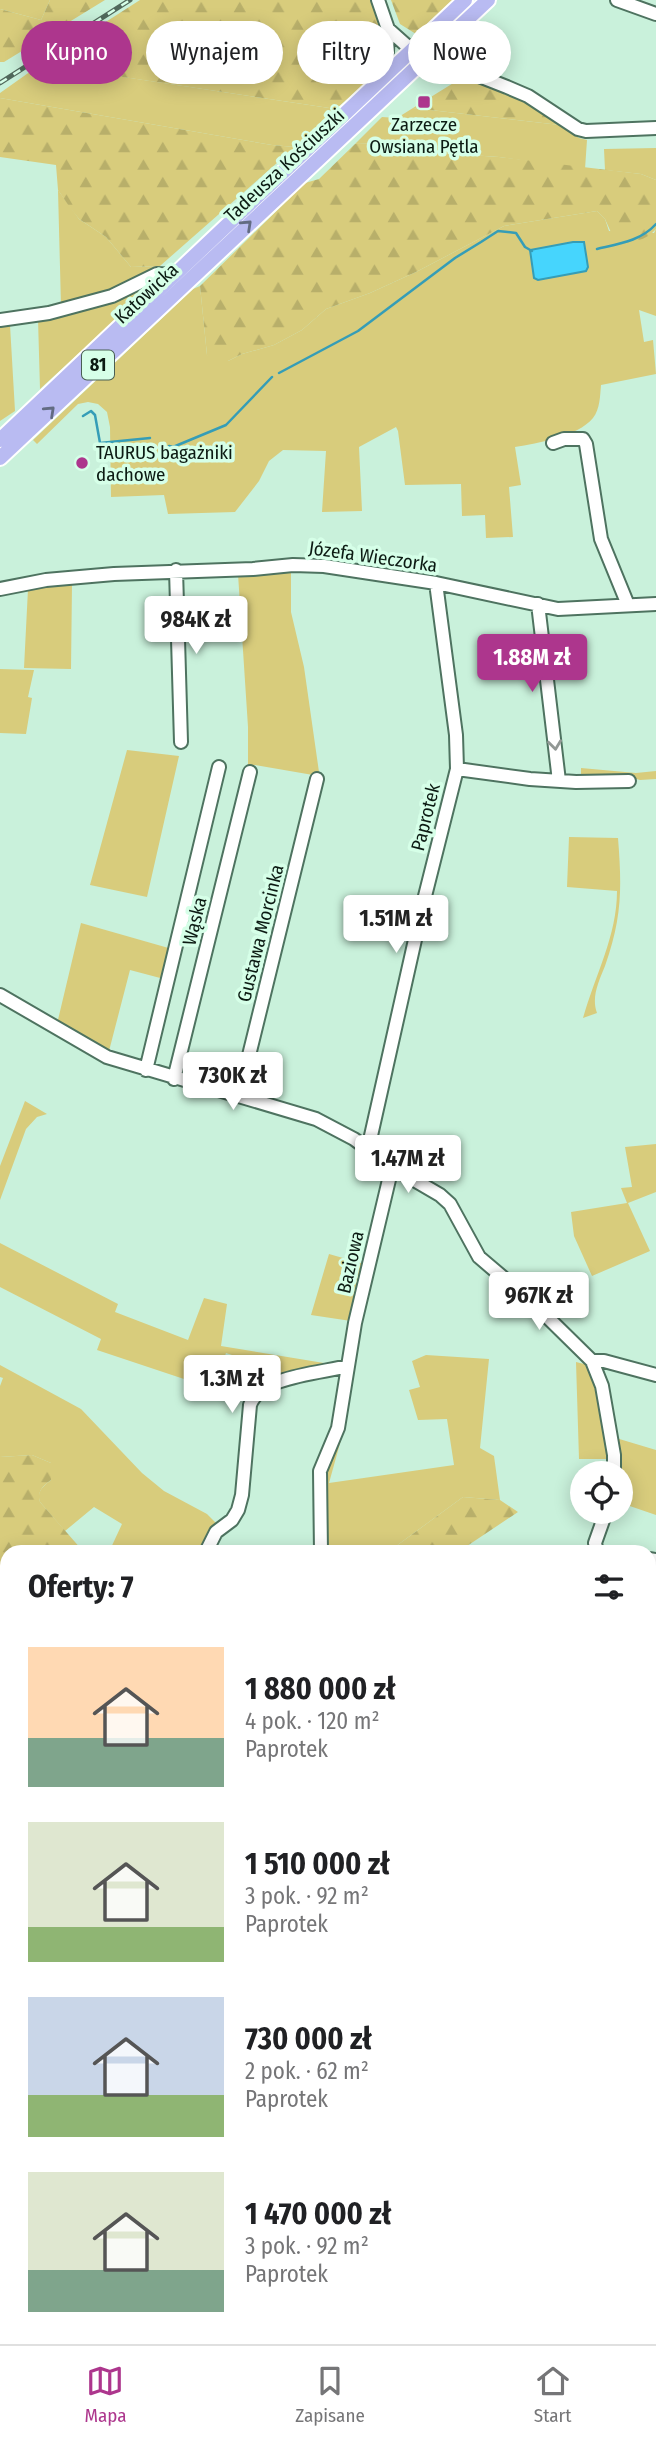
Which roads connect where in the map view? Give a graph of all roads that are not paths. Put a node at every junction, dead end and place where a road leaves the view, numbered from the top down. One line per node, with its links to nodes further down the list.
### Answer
1 (378, 0): 6 (street)
2 (465, 0): 7 (main road, Tadeusza Kościuszki / 81)
3 (488, 0): 8 (main road, Tadeusza Kościuszki / 81)
4 (617, 0): 5 (street)
5 (656, 14)
6 (385, 21)
7 (443, 21)
8 (466, 21)
9 (394, 34): 10 (street)
10 (408, 46)
11 (408, 54): 15 (main road, Tadeusza Kościuszki / 81)
12 (408, 77): 18 (main road, Tadeusza Kościuszki / 81, one-way to 12)
13 (375, 84): 15 (street)
14 (498, 84): 16 (street)
15 (374, 87): 17 (main road, Tadeusza Kościuszki / 81)
16 (656, 128)
17 (196, 256): 19 (main road, Katowicka / 81)
18 (197, 272): 23 (main road, Katowicka / 81, one-way to 18)
19 (176, 275): 20 (street); 21 (main road, Katowicka / 81)
20 (0, 320)
21 (0, 440)
22 (553, 443): 29 (street)
23 (0, 458)
24 (176, 570): 25 (street, Józefa Wieczorka); 26 (street, Józefa Wieczorka); 30 (street)
25 (436, 583): 27 (street, Józefa Wieczorka); 32 (street)
26 (0, 589)
27 (538, 604): 29 (street, Józefa Wieczorka); 35 (street, one-way to 35)
28 (656, 604): 29 (street, Józefa Wieczorka)
29 (628, 606)
30 (181, 742)
31 (219, 768): 38 (street)
32 (457, 769): 35 (street, Paprotek); 41 (street, Paprotek)
33 (250, 772): 39 (street, Wąska)
34 (317, 779): 40 (street, Gustawa Morcinka)
35 (559, 781): 36 (street, Paprotek)
36 (629, 781)
37 (0, 995): 38 (street)
38 (146, 1070): 39 (street)
39 (174, 1079): 40 (street)
40 (239, 1096): 41 (street)
41 (368, 1149): 42 (street)
42 (392, 1167): 43 (street); 44 (street, Baziowa)
43 (592, 1361): 45 (street); 46 (street)
44 (348, 1366): 48 (street); 49 (street, Baziowa)
45 (656, 1375)
46 (614, 1461)
47 (602, 1524): 50 (street)
48 (210, 1545)
49 (321, 1545)
50 (595, 1545)

